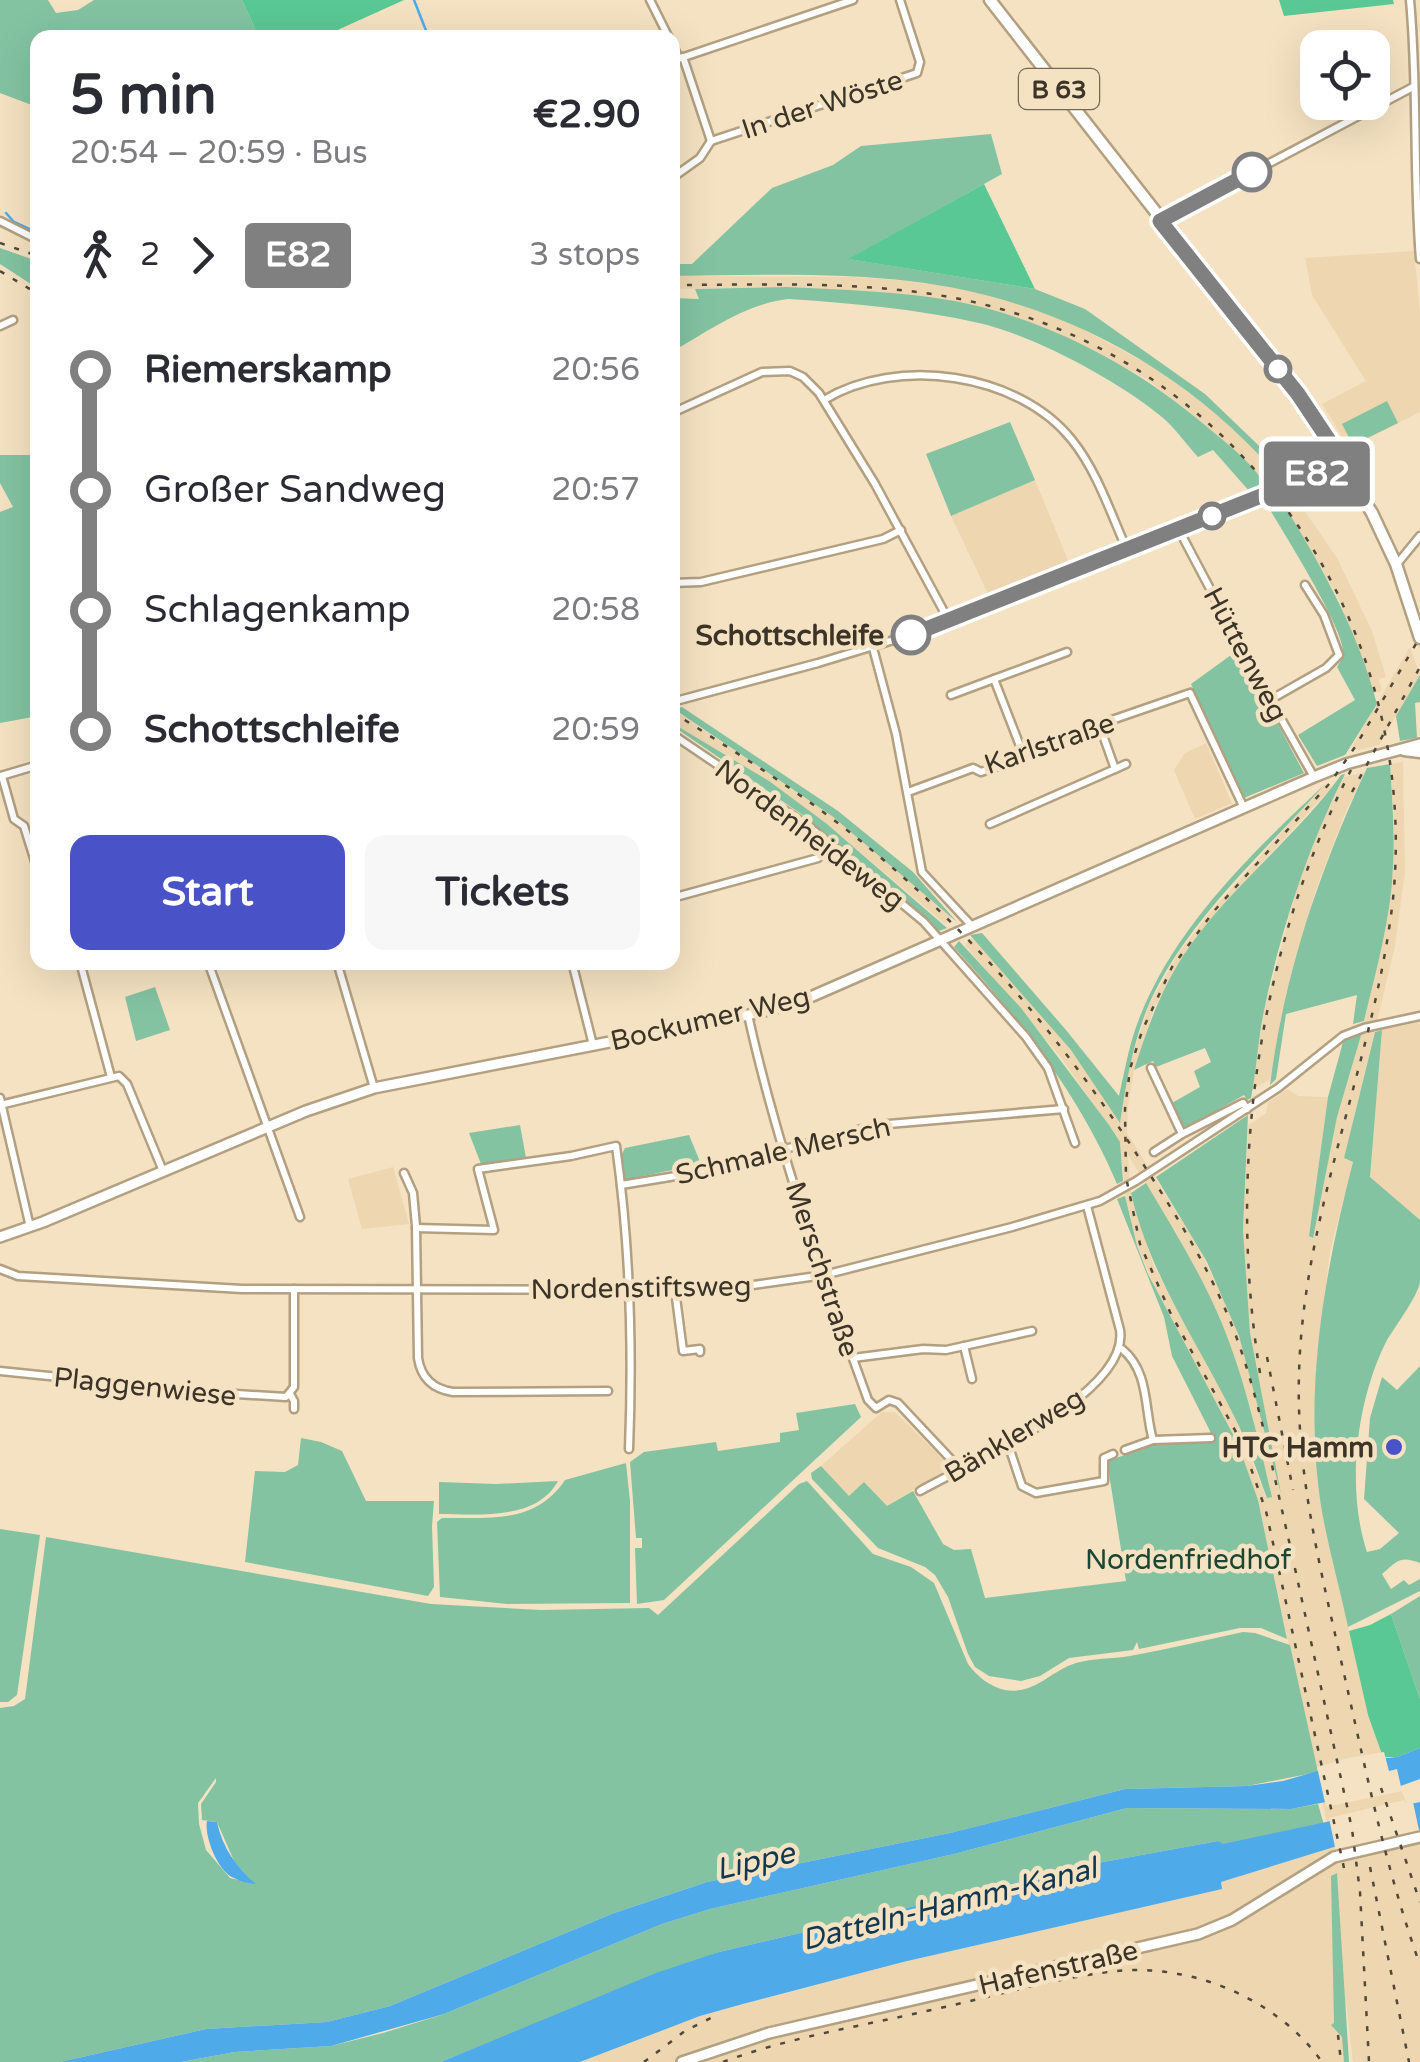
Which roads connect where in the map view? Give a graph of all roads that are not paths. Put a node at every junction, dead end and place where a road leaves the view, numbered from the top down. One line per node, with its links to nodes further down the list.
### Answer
1 (650, 0): 6 (street, In der Wöste)
2 (853, 0): 7 (street)
3 (900, 0): 10 (street, In der Wöste)
4 (990, 0): 13 (main road, B 63)
5 (1410, 0): 9 (street)
6 (665, 30)
7 (680, 58)
8 (680, 64): 10 (street, In der Wöste)
9 (1413, 88): 13 (street); 15 (street)
10 (711, 141): 11 (street, In der Wöste)
11 (680, 172)
12 (0, 221): 14 (street)
13 (1160, 221): 20 (main road, B 63)
14 (30, 236)
15 (1420, 259)
16 (13, 320): 17 (street)
17 (0, 326)
18 (824, 400): 19 (street); 21 (street); 24 (street)
19 (680, 408)
20 (1344, 463): 22 (street); 25 (main road, B 63)
21 (901, 530): 26 (street); 28 (street)
22 (1180, 530): 24 (street); 35 (street, Hüttenweg)
23 (1420, 536): 25 (street)
24 (1128, 550): 28 (street)
25 (1396, 564): 29 (main road, B 63)
26 (680, 582)
27 (1304, 585): 35 (street)
28 (949, 621): 30 (street)
29 (1420, 638)
30 (873, 648): 34 (street); 47 (street)
31 (1066, 652): 32 (street)
32 (994, 679): 33 (street); 40 (street)
33 (950, 696)
34 (680, 700)
35 (1270, 700): 46 (street, Hüttenweg)
36 (1099, 724): 40 (street, Karlstraße); 44 (street); 48 (street, Karlstraße)
37 (680, 739): 50 (street, Nordenheideweg)
38 (1420, 744): 39 (main road, Bockumer Weg)
39 (1404, 750): 41 (main road, Bockumer Weg); 46 (main road, Bockumer Weg)
40 (1022, 751): 47 (street, Karlstraße)
41 (1420, 752)
42 (1126, 764): 44 (street)
43 (30, 767): 45 (street)
44 (1115, 769): 49 (street)
45 (1, 776): 51 (street)
46 (1314, 777): 48 (main road, Bockumer Weg)
47 (908, 792): 53 (street)
48 (1244, 808): 53 (main road, Bockumer Weg)
49 (990, 824)
50 (831, 844): 52 (street); 54 (street, Nordenheideweg)
51 (30, 845)
52 (680, 896)
53 (972, 926): 54 (main road, Bockumer Weg)
54 (941, 940): 59 (main road, Bockumer Weg); 66 (street, Nordenheideweg)
55 (82, 970): 63 (street)
56 (211, 970): 68 (street)
57 (339, 970): 64 (street)
58 (574, 970): 61 (street)
59 (748, 1015): 61 (main road, Bockumer Weg); 71 (street, Merschstraße)
60 (1420, 1016): 67 (street, Nordenstiftsweg)
61 (592, 1045): 64 (main road, Bockumer Weg)
62 (1151, 1068): 69 (street)
63 (111, 1077): 65 (street); 73 (street)
64 (374, 1088): 68 (main road, Bockumer Weg)
65 (1, 1103): 78 (street)
66 (1064, 1109): 70 (street, Nordenheideweg); 71 (street, Schmale Mersch)
67 (1246, 1109): 69 (street, Nordenstiftsweg); 76 (street, Nordenstiftsweg)
68 (270, 1126): 73 (main road, Bockumer Weg); 77 (street)
69 (1182, 1134): 72 (street, Nordenstiftsweg)
70 (1075, 1143)
71 (784, 1150): 75 (street, Schmale Mersch); 82 (street, Merschstraße)
72 (1154, 1152)
73 (163, 1171): 78 (main road, Bockumer Weg)
74 (404, 1173): 79 (street)
75 (621, 1185): 79 (street); 85 (street)
76 (1087, 1206): 82 (street, Nordenstiftsweg); 89 (street)
77 (300, 1217)
78 (30, 1228): 80 (main road, Bockumer Weg)
79 (416, 1228): 84 (street)
80 (0, 1237)
81 (0, 1269): 83 (street, Nordenstiftsweg)
82 (824, 1274): 86 (street, Nordenstiftsweg); 91 (street, Merschstraße)
83 (294, 1289): 84 (street, Nordenstiftsweg); 95 (street)
84 (417, 1289): 85 (street, Nordenstiftsweg); 94 (street)
85 (630, 1290): 86 (street, Nordenstiftsweg); 100 (street)
86 (675, 1290): 90 (street)
87 (1032, 1331): 88 (street)
88 (964, 1346): 91 (street); 93 (street)
89 (1122, 1348): 98 (street); 99 (street, Bänklerweg)
90 (700, 1352)
91 (853, 1358): 103 (street, Merschstraße)
92 (0, 1371): 95 (street, Plaggenwiese)
93 (972, 1378)
94 (608, 1391)
95 (290, 1394): 96 (street)
96 (294, 1409)
97 (1211, 1438): 98 (street)
98 (1153, 1440): 101 (street)
99 (1008, 1444): 102 (street); 103 (street, Bänklerweg)
100 (629, 1450)
101 (1125, 1450)
102 (1113, 1454)
103 (960, 1468): 104 (street, Bänklerweg)
104 (920, 1491)
105 (1420, 1838): 106 (main road, Hafenstraße)
106 (682, 2062)

